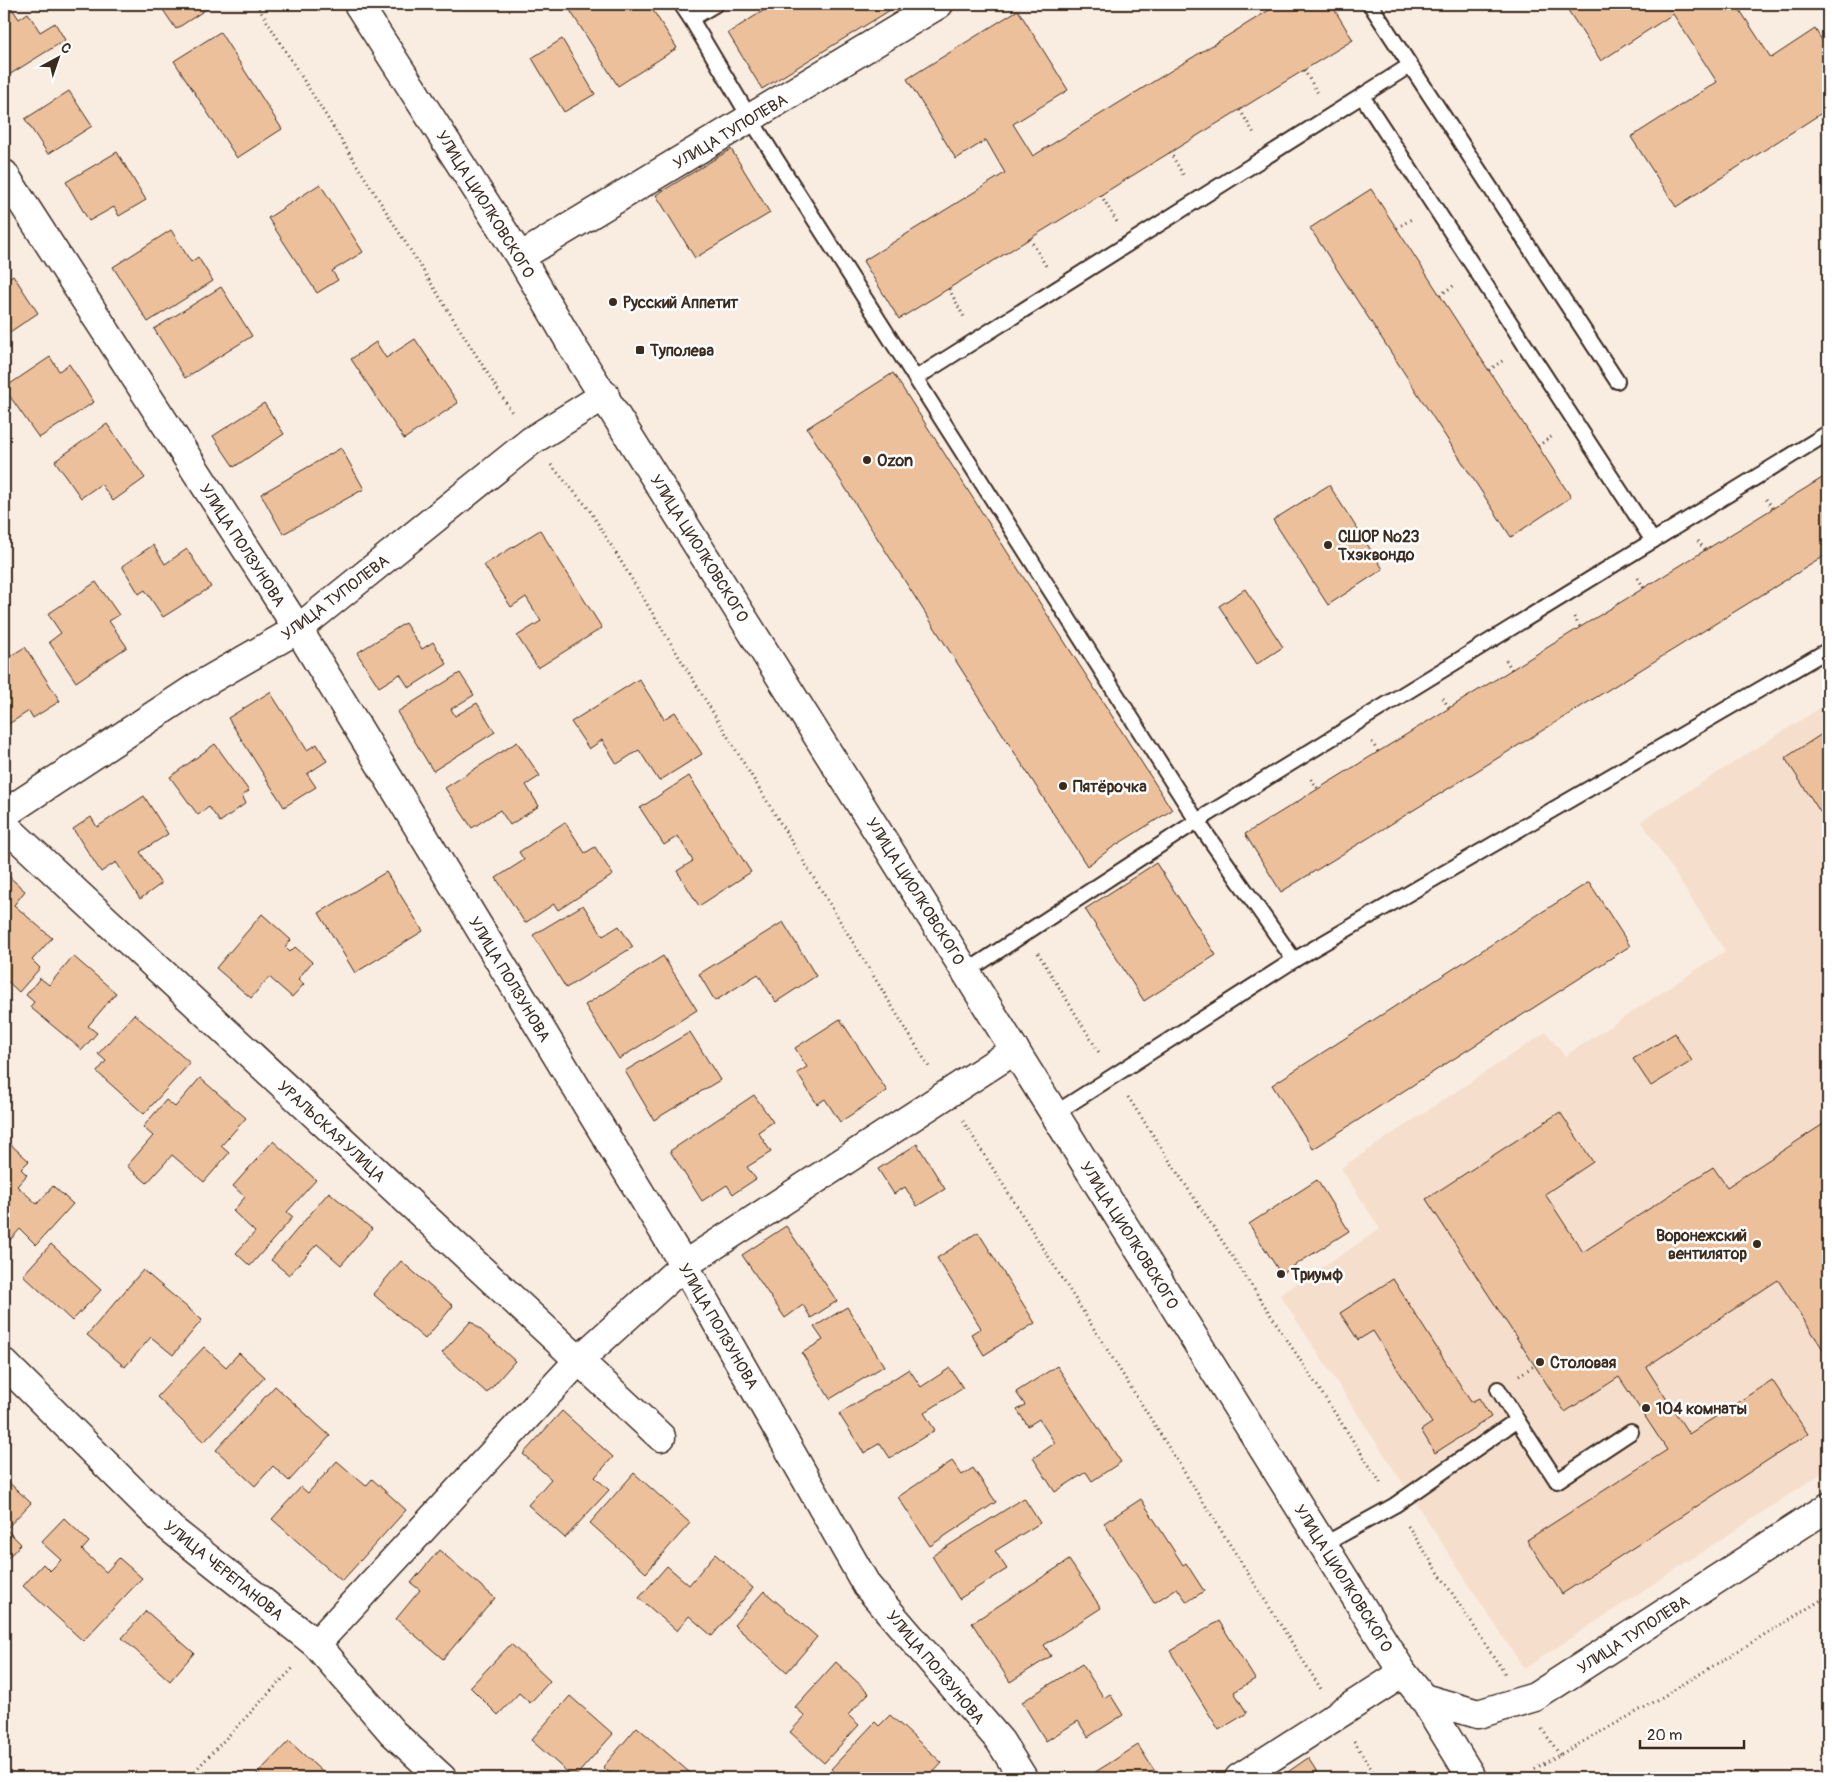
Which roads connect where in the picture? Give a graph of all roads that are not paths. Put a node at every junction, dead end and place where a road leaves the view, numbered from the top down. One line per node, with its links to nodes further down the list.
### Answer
1 (358, 4): 11 (street, УЛИЦА ЦИОЛКОВСКОГО)
2 (681, 4): 6 (lane)
3 (716, 4): 6 (lane)
4 (939, 4): 9 (street, УЛИЦА ТУПОЛЕВА)
5 (1370, 4): 7 (lane)
6 (691, 19): 9 (lane)
7 (1409, 66): 8 (lane); 13 (lane)
8 (1362, 96): 12 (lane); 16 (lane)
9 (750, 118): 11 (street, УЛИЦА ТУПОЛЕВА); 12 (lane)
10 (4, 174): 17 (street, УЛИЦА ПОЛЗУНОВА)
11 (520, 257): 14 (street, УЛИЦА ЦИОЛКОВСКОГО)
12 (916, 378): 20 (lane)
13 (1617, 381)
14 (605, 395): 17 (street, УЛИЦА ТУПОЛЕВА); 23 (street, УЛИЦА ЦИОЛКОВСКОГО)
15 (1827, 437): 16 (lane)
16 (1653, 541): 20 (lane)
17 (298, 629): 19 (street, УЛИЦА ТУПОЛЕВА); 26 (street, УЛИЦА ПОЛЗУНОВА)
18 (1828, 650): 22 (lane)
19 (4, 814)
20 (1196, 821): 22 (lane); 23 (lane)
21 (4, 825): 27 (street, УРАЛЬСКАЯ УЛИЦА)
22 (1294, 960): 25 (lane)
23 (966, 972): 24 (street, УЛИЦА ЦИОЛКОВСКОГО)
24 (1015, 1050): 25 (street, УЛИЦА ЦИОЛКОВСКОГО); 26 (street)
25 (1054, 1114): 34 (street, УЛИЦА ЦИОЛКОВСКОГО)
26 (684, 1265): 27 (street); 39 (street, УЛИЦА ПОЛЗУНОВА)
27 (579, 1360): 32 (street, УРАЛЬСКАЯ УЛИЦА); 35 (street)
28 (4, 1363): 35 (street, УЛИЦА ЧЕРЕПАНОВА)
29 (1498, 1389): 30 (lane)
30 (1518, 1420): 31 (lane); 34 (lane)
31 (1631, 1432)
32 (661, 1436)
33 (1828, 1508): 37 (street, УЛИЦА ТУПОЛЕВА)
34 (1324, 1545): 36 (street, УЛИЦА ЦИОЛКОВСКОГО)
35 (316, 1644): 38 (street, УЛИЦА ЧЕРЕПАНОВА)
36 (1402, 1673): 37 (street, УЛИЦА ЦИОЛКОВСКОГО); 40 (street)
37 (1423, 1698): 41 (street, УЛИЦА ЦИОЛКОВСКОГО)
38 (442, 1778)
39 (1023, 1778)
40 (1239, 1778)
41 (1472, 1778)

